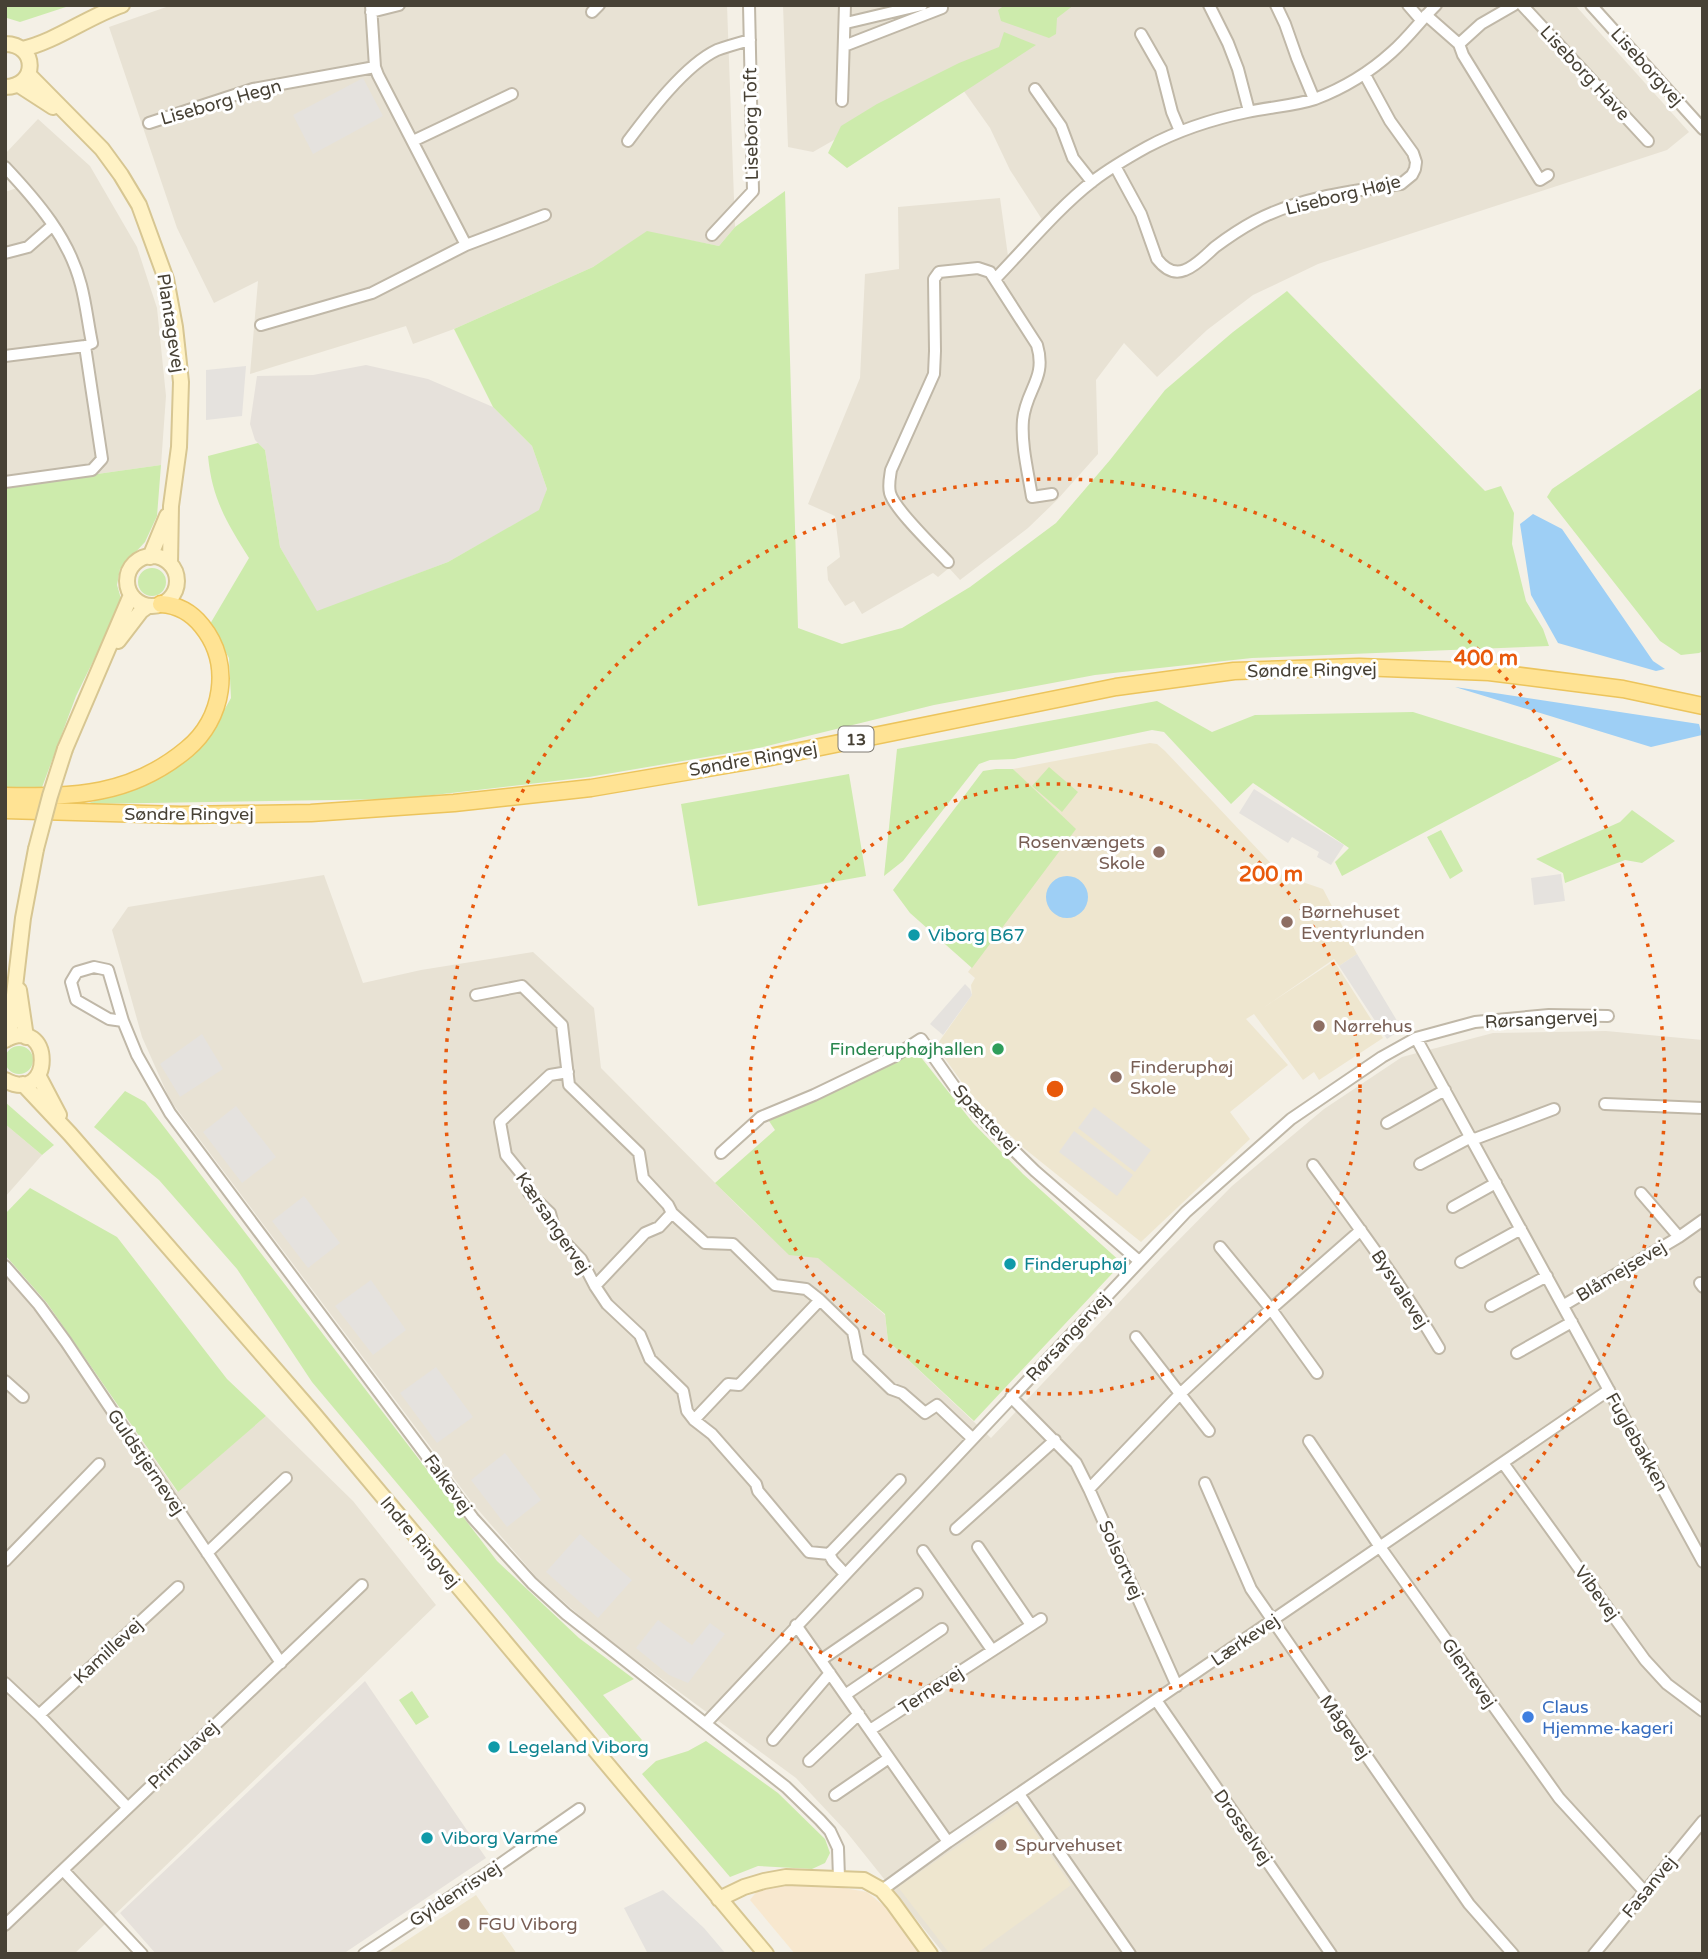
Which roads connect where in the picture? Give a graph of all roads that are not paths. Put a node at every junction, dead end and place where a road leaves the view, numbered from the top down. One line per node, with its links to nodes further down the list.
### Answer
1 (122, 5): 17 (street)
2 (398, 5): 14 (street)
3 (749, 5): 19 (street, Liseborg Toft)
4 (845, 5): 16 (street)
5 (922, 5): 16 (street)
6 (941, 5): 22 (street)
7 (1209, 5): 31 (street)
8 (1276, 5): 29 (street)
9 (1408, 5): 15 (street)
10 (1436, 5): 15 (street)
11 (1514, 5): 21 (street)
12 (1522, 5): 37 (street, Liseborg Have)
13 (1591, 5): 33 (street, Liseborgvej)
14 (371, 8): 24 (street)
15 (1424, 17): 21 (street); 25 (street)
16 (846, 23): 22 (street)
17 (75, 27): 23 (street); 26 (street)
18 (1141, 34): 34 (street)
19 (750, 40): 36 (street, Liseborg Toft); 44 (street, Liseborg Toft)
20 (6, 43): 23 (street)
21 (1459, 44): 40 (street)
22 (844, 46): 30 (street)
23 (22, 49): 26 (street)
24 (375, 66): 32 (street, Liseborg Hegn); 35 (street)
25 (1365, 75): 29 (street); 38 (street, Liseborg Høje)
26 (15, 81): 53 (street, Plantagevej)
27 (1035, 89): 41 (street)
28 (512, 94): 35 (street)
29 (1314, 99): 31 (street)
30 (842, 101)
31 (1249, 111): 34 (street)
32 (149, 124)
33 (1703, 130)
34 (1180, 131): 38 (street)
35 (413, 141): 45 (street)
36 (628, 141)
37 (1648, 141)
38 (1115, 166): 41 (street)
39 (5, 167): 43 (street)
40 (1548, 175)
41 (1092, 181): 47 (street)
42 (545, 215): 45 (street)
43 (53, 225): 46 (street); 49 (street)
44 (712, 234)
45 (466, 245): 48 (street)
46 (5, 253)
47 (996, 278): 52 (street); 55 (street)
48 (261, 325)
49 (85, 346): 50 (street); 51 (street)
50 (5, 356)
51 (5, 481)
52 (1052, 495)
53 (171, 506): 54 (street, Plantagevej); 56 (street, Plantagevej)
54 (150, 557): 56 (street); 57 (street)
55 (948, 562)
56 (170, 564): 58 (street)
57 (131, 594): 58 (street); 59 (street)
58 (155, 605): 59 (street); 61 (main road)
59 (105, 660): 63 (street, bridge)
60 (1703, 706): 62 (main road, Søndre Ringvej / 13)
61 (5, 796)
62 (5, 810)
63 (17, 979): 67 (street); 69 (street)
64 (476, 995): 70 (street)
65 (1608, 1016): 68 (street, Rørsangervej)
66 (122, 1021): 66 (street, Falkevej); 149 (street, Falkevej)
67 (26, 1037): 69 (street); 71 (street)
68 (1416, 1038): 74 (street, Fuglebakken); 93 (street, Rørsangervej)
69 (7, 1039)
70 (568, 1072): 87 (street); 97 (street, Kærsangervej)
71 (38, 1075): 73 (street); 79 (street, Indre Ringvej)
72 (5, 1080): 73 (street)
73 (23, 1084): 79 (street, Indre Ringvej)
74 (1445, 1090): 78 (street); 80 (street, Fuglebakken)
75 (1605, 1104): 76 (street)
76 (1703, 1108)
77 (1554, 1109): 80 (street)
78 (1387, 1123)
79 (70, 1135): 164 (street, Indre Ringvej)
80 (1471, 1139): 82 (street); 84 (street, Fuglebakken)
81 (721, 1153): 93 (street, Spættevej)
82 (1420, 1164)
83 (1313, 1165): 90 (street, Bysvalevej)
84 (1496, 1183): 86 (street); 89 (street, Fuglebakken)
85 (1641, 1193): 91 (street, Blåmejsevej)
86 (1453, 1207)
87 (672, 1213): 97 (street, Kærsangervej); 98 (street)
88 (1703, 1220): 91 (street, Blåmejsevej)
89 (1521, 1229): 94 (street); 96 (street, Fuglebakken)
90 (1361, 1230): 101 (street, Bysvalevej); 104 (street, Bysvalevej)
91 (1679, 1237): 100 (street, Blåmejsevej)
92 (1220, 1247): 101 (street)
93 (1139, 1261): 111 (street, Rørsangervej)
94 (1461, 1262)
95 (6, 1269): 127 (street, Guldstjernevej)
96 (1548, 1276): 99 (street); 100 (street, Fuglebakken)
97 (595, 1286): 112 (street, Kærsangervej)
98 (820, 1300): 112 (street); 114 (street)
99 (1491, 1306)
100 (1564, 1306): 102 (street, Fuglebakken)
101 (1271, 1309): 106 (street); 109 (street, Bysvalevej)
102 (1572, 1322): 105 (street); 108 (street, Fuglebakken)
103 (1136, 1337): 109 (street)
104 (1439, 1348)
105 (1517, 1353)
106 (1317, 1373)
107 (5, 1381): 110 (street)
108 (1609, 1390): 117 (street, Lærkevej); 130 (street, Fuglebakken)
109 (1180, 1394): 113 (street); 122 (street, Bysvalevej)
110 (23, 1397)
111 (1011, 1397): 114 (street, Rørsangervej); 115 (street, Solsortvej)
112 (694, 1420): 128 (street, Kærsangervej)
113 (1209, 1431)
114 (972, 1438): 131 (street, Rørsangervej)
115 (1055, 1440): 122 (street, Solsortvej); 123 (street)
116 (1309, 1441): 125 (street, Glentevej)
117 (1503, 1463): 125 (street, Lærkevej); 146 (street, Vibevej)
118 (99, 1464): 129 (street)
119 (286, 1478): 127 (street)
120 (900, 1480): 128 (street)
121 (1205, 1483): 135 (street, Mågevej)
122 (1089, 1489): 143 (street, Solsortvej)
123 (956, 1529)
124 (978, 1547): 138 (street, Ternevej)
125 (1380, 1547): 135 (street, Lærkevej); 163 (street, Glentevej)
126 (923, 1551): 138 (street)
127 (207, 1553): 140 (street, Guldstjernevej)
128 (829, 1553): 131 (street, Kærsangervej)
129 (5, 1561)
130 (1703, 1562)
131 (845, 1574): 136 (street, Rørsangervej)
132 (362, 1586): 140 (street, Primulavej)
133 (177, 1587): 148 (street, Kamillevej)
134 (917, 1594): 139 (street)
135 (1272, 1621): 143 (street, Lærkevej); 172 (street, Mågevej)
136 (796, 1625): 139 (street); 149 (street, Rørsangervej)
137 (942, 1629): 144 (street)
138 (992, 1650): 150 (street, Ternevej)
139 (821, 1660): 141 (street)
140 (281, 1663): 156 (street, Primulavej)
141 (830, 1673): 144 (street); 151 (street)
142 (5, 1683): 148 (street)
143 (1177, 1686): 145 (street, Lærkevej)
144 (845, 1695): 147 (street)
145 (1156, 1700): 154 (street, Lærkevej); 171 (street, Drosselvej)
146 (1703, 1711)
147 (859, 1714): 150 (street); 153 (street)
148 (39, 1715): 156 (street)
149 (706, 1723): 161 (street, Falkevej)
150 (870, 1730): 152 (street)
151 (774, 1740)
152 (889, 1758): 155 (street); 159 (street)
153 (809, 1761)
154 (1018, 1794): 159 (street, Lærkevej); 170 (street)
155 (835, 1795)
156 (128, 1808): 160 (street, Primulavej)
157 (579, 1809): 167 (street, Gyldenrisvej)
158 (1703, 1821): 163 (street, Fasanvej)
159 (948, 1842): 162 (street, Lærkevej)
160 (64, 1870): 165 (street, Primulavej); 166 (street)
161 (839, 1878): 162 (street); 164 (street)
162 (882, 1890): 169 (street)
163 (1645, 1892): 173 (street, Fasanvej)
164 (719, 1899): 168 (street, Indre Ringvej)
165 (5, 1925)
166 (142, 1954)
167 (364, 1954)
168 (766, 1954)
169 (930, 1954)
170 (1130, 1954)
171 (1331, 1954)
172 (1513, 1954)
173 (1594, 1954)

